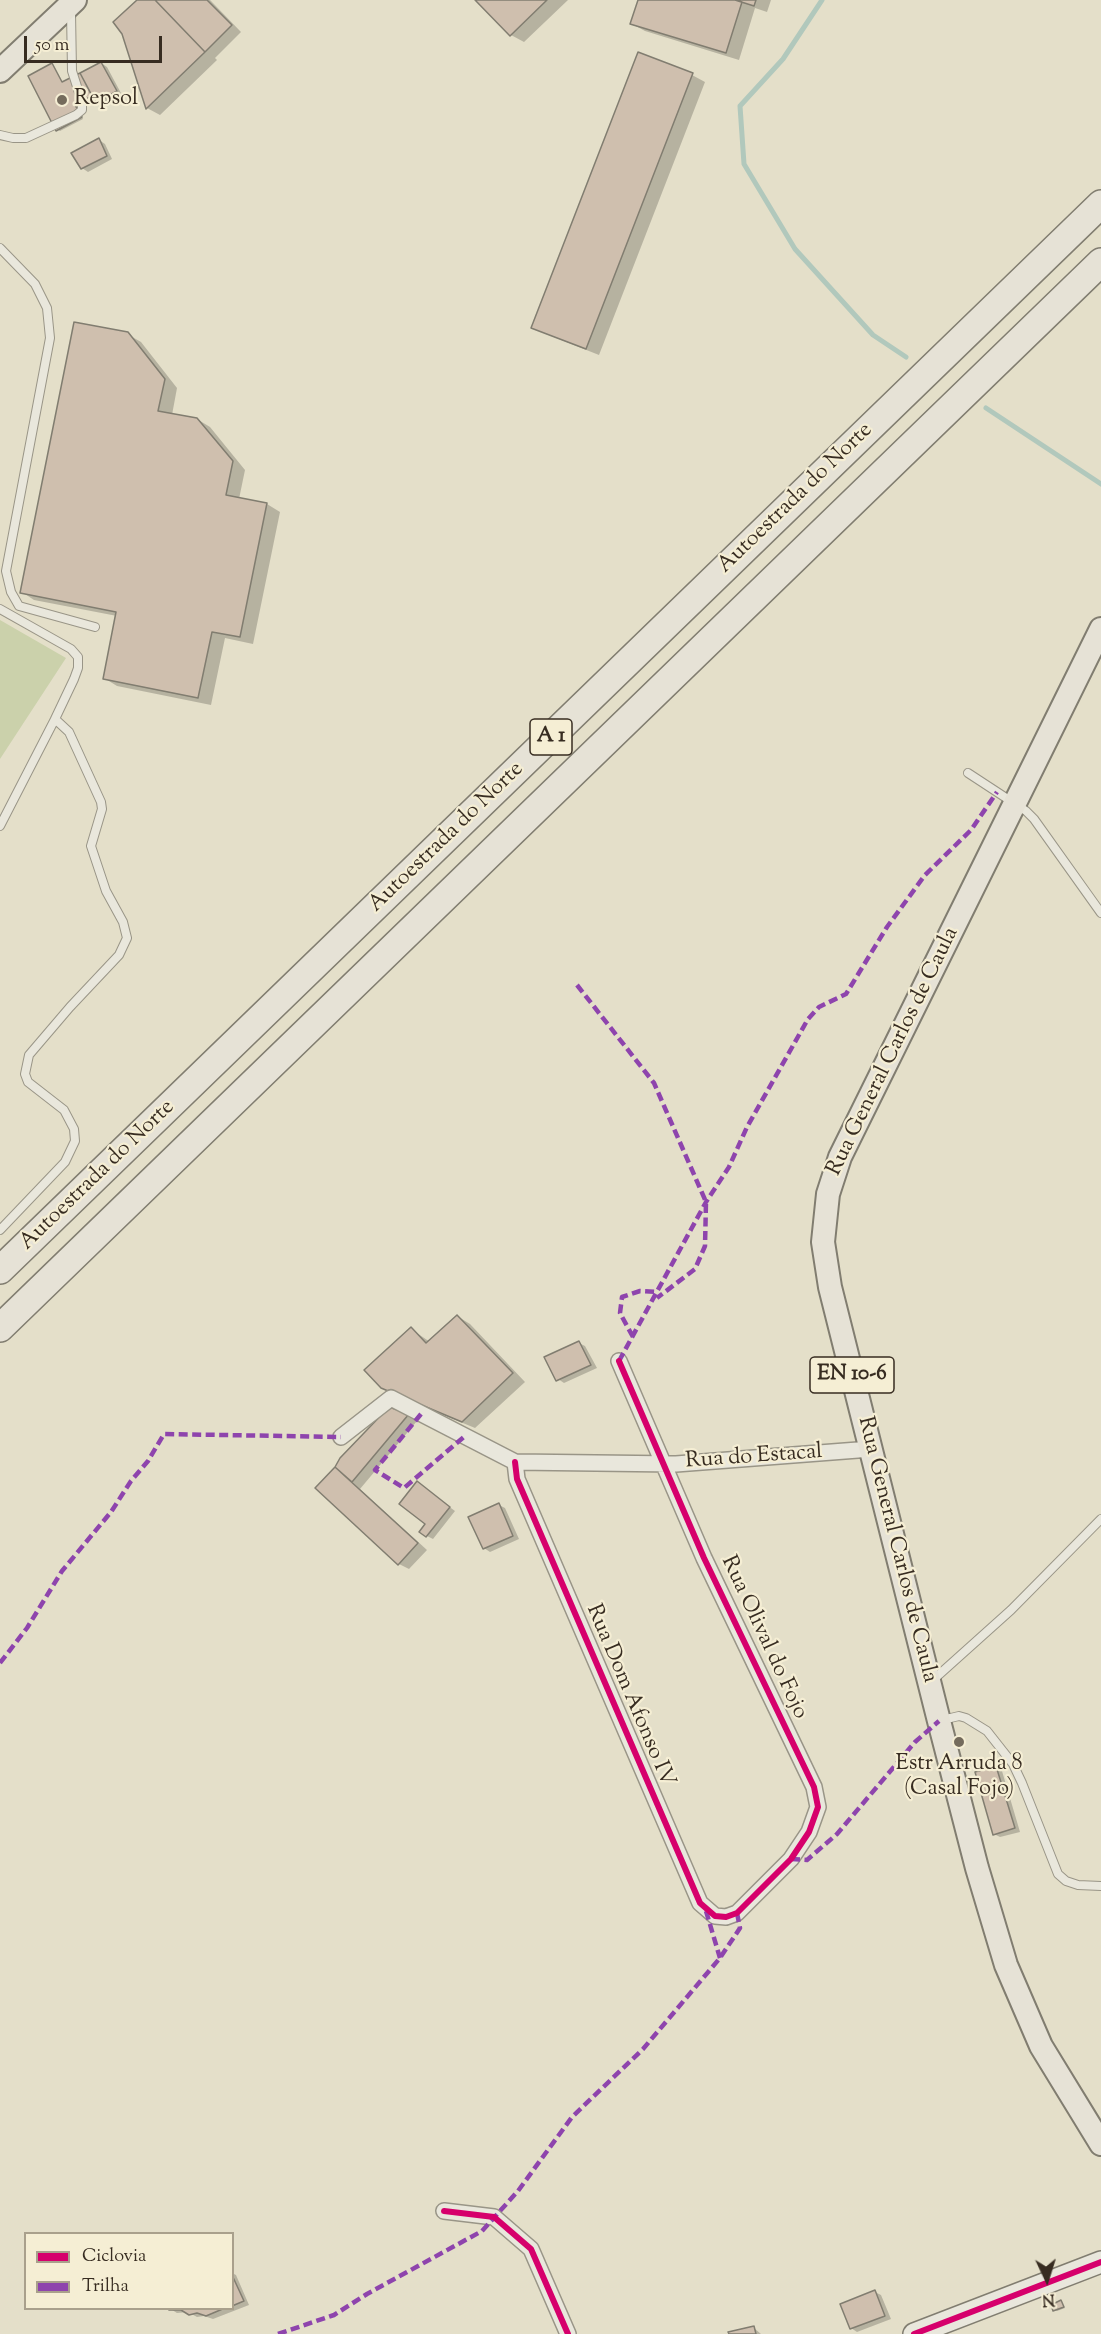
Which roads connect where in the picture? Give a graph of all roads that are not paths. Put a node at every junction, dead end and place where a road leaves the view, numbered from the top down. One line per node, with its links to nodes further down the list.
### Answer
1 (73, 2): 2 (main road); 3 (lane)
2 (0, 71)
3 (0, 135)
4 (1101, 204): 16 (highway, Autoestrada do Norte / A 1)
5 (0, 249): 8 (lane)
6 (1101, 262): 17 (highway, Autoestrada do Norte / A 1)
7 (0, 609): 10 (lane)
8 (94, 627)
9 (1101, 629): 12 (main road, Rua General Carlos de Caula / EN 10-6)
10 (56, 719): 13 (lane); 15 (lane)
11 (968, 773): 12 (lane)
12 (1015, 804): 14 (lane); 20 (main road, Rua General Carlos de Caula / EN 10-6)
13 (0, 826)
14 (1101, 913)
15 (0, 1230)
16 (0, 1270)
17 (0, 1328)
18 (620, 1361): 22 (street, Rua Olival do Fojo)
19 (342, 1437): 21 (street, Rua do Estacal)
20 (871, 1449): 22 (street, Rua do Estacal); 24 (main road, Rua General Carlos de Caula / EN 10-6)
21 (515, 1462): 22 (street, Rua do Estacal); 27 (street, Rua Dom Afonso IV)
22 (664, 1464): 27 (street, Rua Olival do Fojo)
23 (1101, 1519): 24 (lane)
24 (929, 1683): 25 (main road, Rua General Carlos de Caula / EN 10-6)
25 (939, 1721): 26 (lane); 28 (main road, Rua General Carlos de Caula / EN 10-6)
26 (1101, 1886)
27 (737, 1913)
28 (1101, 2144)
29 (444, 2211): 31 (street)
30 (1101, 2262): 32 (street)
31 (568, 2334)
32 (914, 2334)

